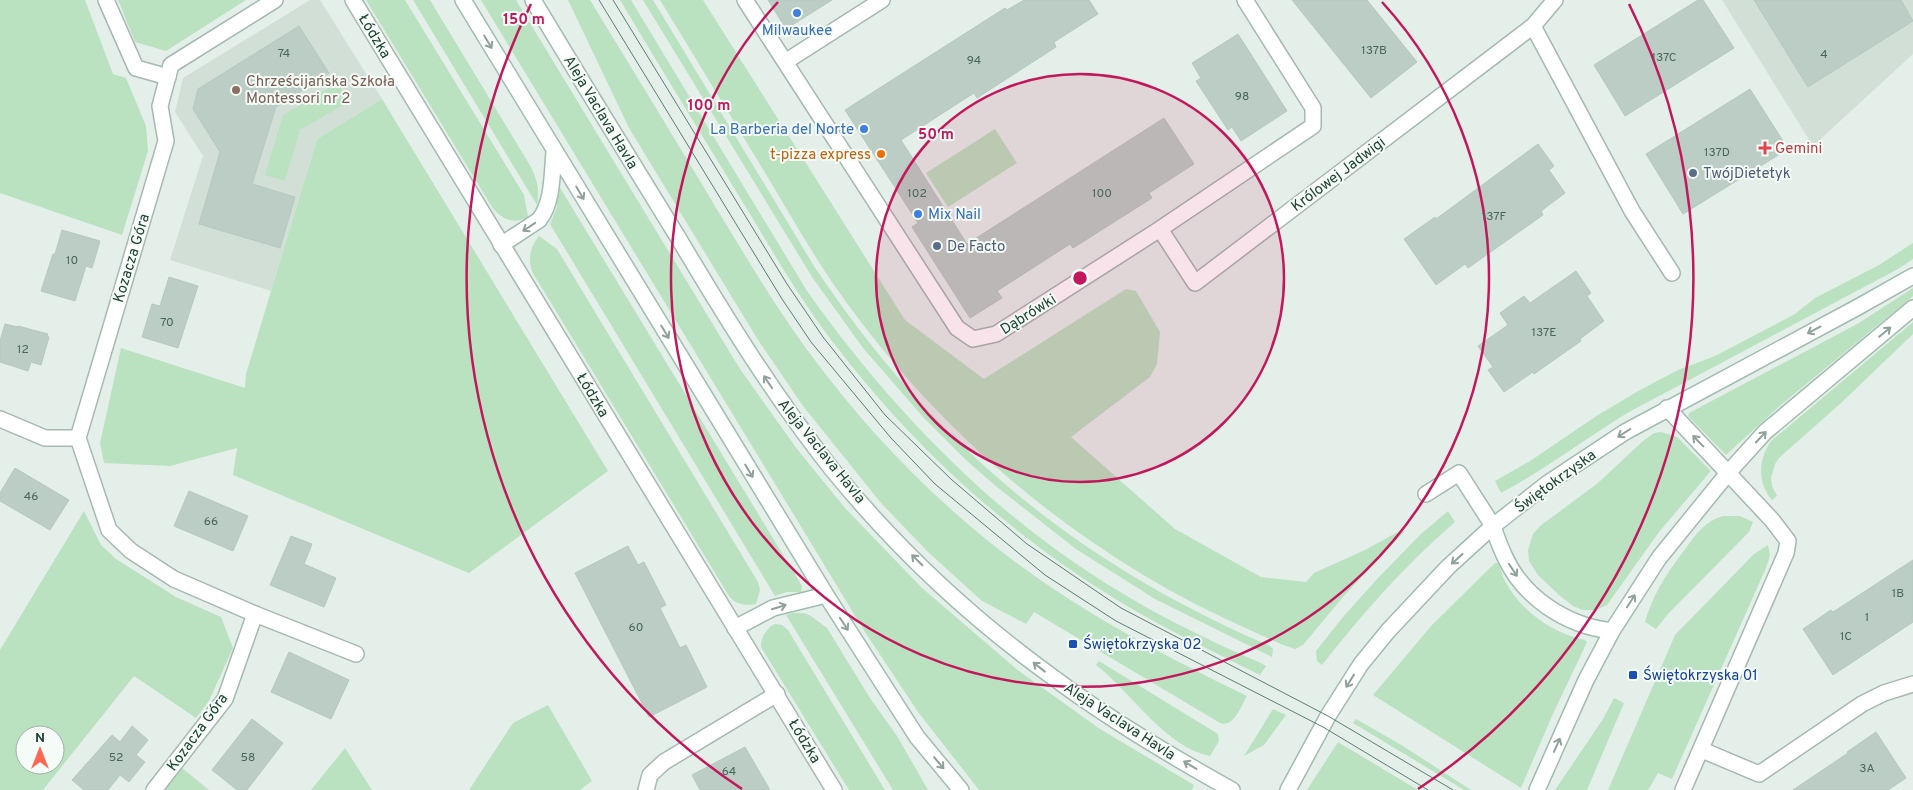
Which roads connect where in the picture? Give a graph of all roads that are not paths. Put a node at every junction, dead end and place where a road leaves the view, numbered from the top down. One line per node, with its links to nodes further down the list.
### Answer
1 (106, 0): 12 (main road)
2 (275, 0): 12 (main road, Kozacza Góra)
3 (353, 0): 15 (main road, Łódzka)
4 (463, 0): 13 (main road, one-way to 13)
5 (533, 0): 37 (main road, Aleja Vaclava Havla, one-way to 5)
6 (745, 0): 11 (main road, Dąbrówki)
7 (882, 0): 11 (main road)
8 (1245, 0): 14 (main road, Dąbrówki)
9 (1555, 0): 10 (main road, Królowej Jadwigi)
10 (1533, 26): 14 (main road, Królowej Jadwigi); 16 (main road)
11 (784, 62): 14 (main road, Dąbrówki)
12 (168, 77): 21 (main road, Kozacza Góra)
13 (554, 152): 15 (main road, one-way to 15); 25 (main road, one-way to 25)
14 (1160, 229)
15 (501, 246): 27 (main road, Łódzka)
16 (1672, 273)
17 (1913, 276): 19 (main road, Świętokrzyska, one-way to 19)
18 (1913, 308): 22 (main road, one-way to 18)
19 (1667, 408): 22 (main road, one-way to 19); 24 (main road, Świętokrzyska, one-way to 24)
20 (0, 418): 21 (main road)
21 (78, 438): 26 (main road)
22 (1728, 473): 28 (main road, one-way to 22); 32 (main road)
23 (1426, 494): 24 (main road)
24 (1493, 526): 28 (main road, one-way to 28); 38 (main road, Świętokrzyska, one-way to 38)
25 (826, 595): 27 (main road, one-way to 25); 36 (main road, one-way to 36)
26 (256, 614): 29 (main road); 33 (main road, Kozacza Góra)
27 (735, 628): 31 (main road, Łódzka)
28 (1612, 631): 39 (main road, one-way to 28)
29 (356, 654)
30 (1913, 684): 32 (main road)
31 (776, 694): 34 (main road); 35 (main road, Łódzka)
32 (1702, 750): 40 (main road)
33 (154, 790)
34 (646, 790)
35 (834, 790)
36 (962, 790)
37 (1232, 790)
38 (1288, 790)
39 (1537, 790)
40 (1683, 790)

